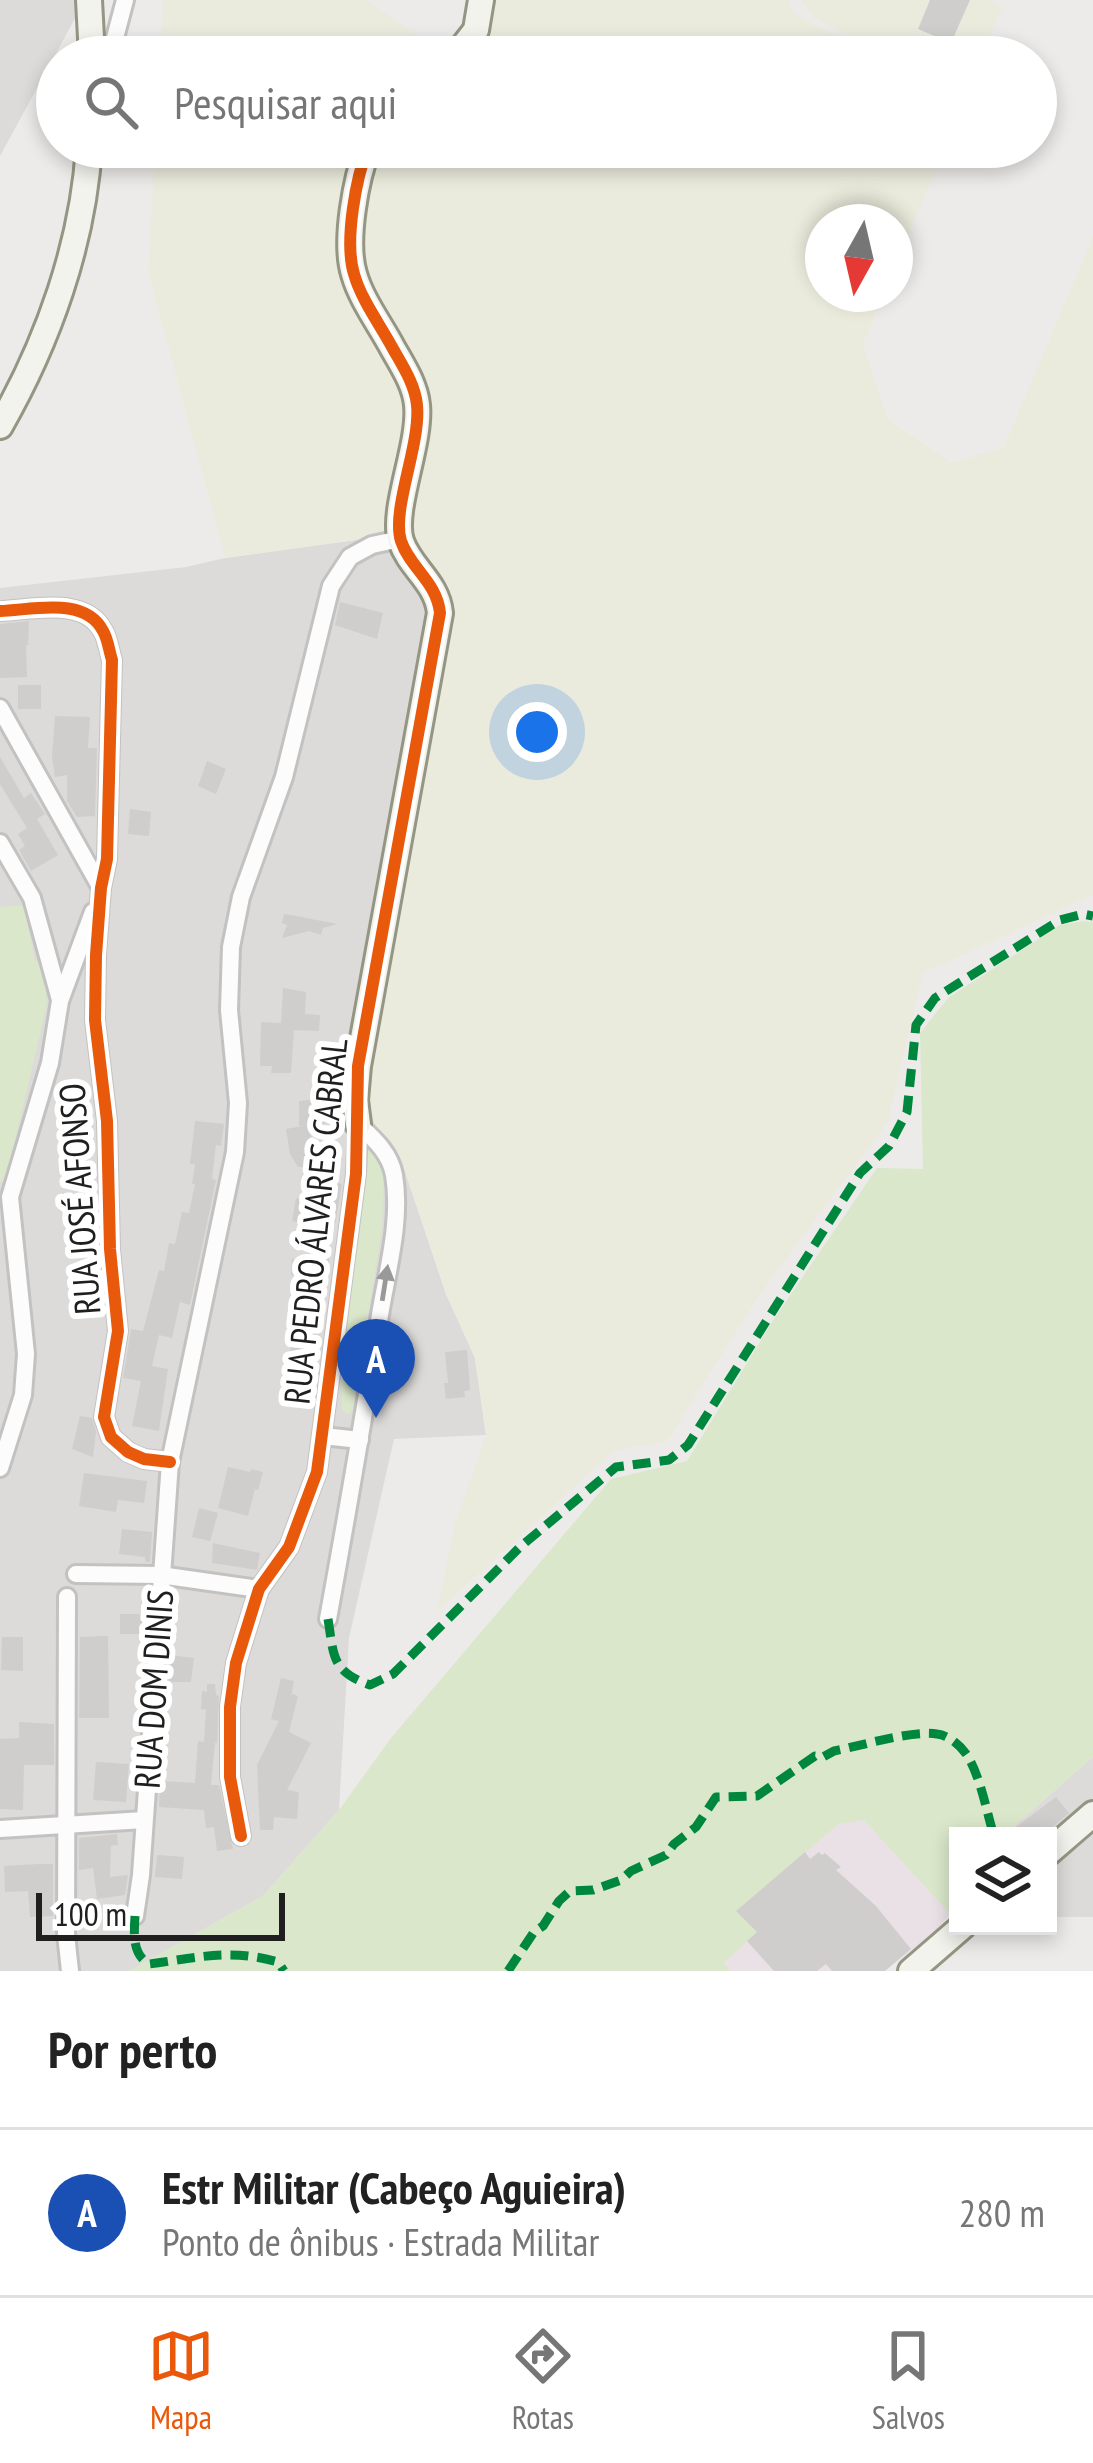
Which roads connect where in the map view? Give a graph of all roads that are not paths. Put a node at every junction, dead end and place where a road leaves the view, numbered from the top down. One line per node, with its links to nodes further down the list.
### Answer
1 (89, 0): 4 (street)
2 (125, 0): 5 (street)
3 (482, 0): 6 (street)
4 (91, 36)
5 (116, 36)
6 (471, 36)
7 (89, 168): 9 (street)
8 (362, 168): 10 (street)
9 (0, 426)
10 (400, 538): 16 (street, RUA PEDRO ÁLVARES CABRAL); 20 (street)
11 (0, 611): 14 (street)
12 (0, 708): 14 (street)
13 (0, 843): 15 (street)
14 (101, 888): 15 (street); 20 (street, RUA JOSÉ AFONSO)
15 (60, 1000): 17 (street)
16 (358, 1124): 18 (street, RUA PEDRO ÁLVARES CABRAL); 19 (street, one-way to 16)
17 (5, 1202): 21 (street)
18 (323, 1436): 19 (street); 24 (street, RUA PEDRO ÁLVARES CABRAL)
19 (360, 1440): 26 (street)
20 (170, 1462): 23 (street, RUA DOM DINIS)
21 (0, 1468)
22 (76, 1574): 23 (street)
23 (160, 1575): 24 (street); 28 (street, RUA DOM DINIS)
24 (259, 1589): 31 (street, RUA PEDRO ÁLVARES CABRAL)
25 (67, 1597): 29 (street)
26 (328, 1619)
27 (1093, 1814): 32 (street)
28 (144, 1820): 29 (street); 33 (street, RUA DOM DINIS)
29 (66, 1825): 30 (street); 35 (street)
30 (0, 1828)
31 (241, 1836)
32 (1057, 1845)
33 (135, 1916)
34 (953, 1935): 36 (street)
35 (70, 1971)
36 (911, 1971)

